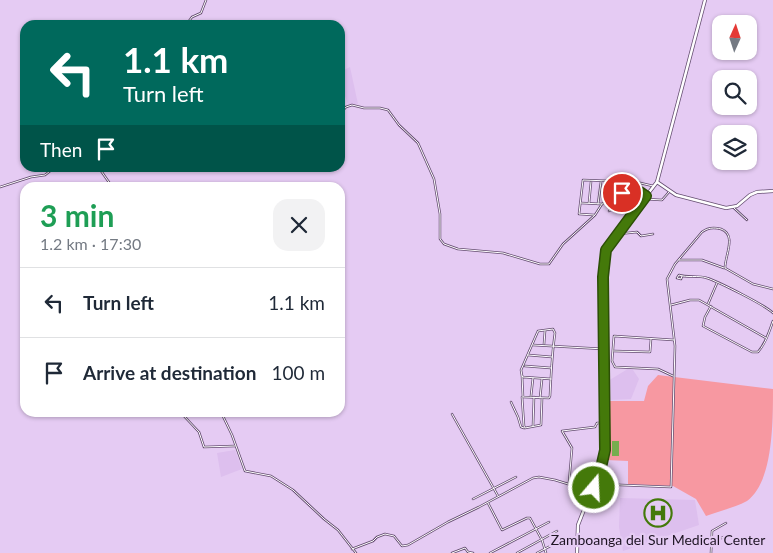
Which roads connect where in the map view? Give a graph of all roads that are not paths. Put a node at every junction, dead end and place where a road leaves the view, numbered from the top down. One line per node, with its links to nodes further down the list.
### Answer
1 (206, 0): 3 (street)
2 (706, 0): 10 (street)
3 (190, 20)
4 (345, 108): 25 (street)
5 (48, 172): 12 (street)
6 (591, 181): 7 (street); 19 (street); 20 (street)
7 (601, 182): 8 (street); 21 (street)
8 (610, 182): 9 (street); 18 (street)
9 (619, 182): 11 (street); 16 (street)
10 (657, 182): 11 (street); 15 (street)
11 (654, 186): 17 (street)
12 (0, 187)
13 (625, 190): 16 (street); 17 (street); 24 (street)
14 (773, 190): 23 (street)
15 (669, 191): 17 (street); 23 (street)
16 (619, 195): 18 (street)
17 (645, 197): 27 (street)
18 (608, 201): 22 (street)
19 (580, 203): 20 (street); 25 (street)
20 (589, 203): 21 (street)
21 (598, 204): 22 (street)
22 (602, 204): 25 (street)
23 (733, 207): 26 (street)
24 (609, 211)
25 (595, 215)
26 (747, 220)
27 (617, 234): 28 (street); 46 (street)
28 (652, 234)
29 (678, 260): 30 (street); 30 (street); 35 (street)
30 (725, 268): 33 (street)
31 (682, 276): 32 (street)
32 (718, 282): 34 (street); 37 (street)
33 (773, 289)
34 (708, 304): 35 (street); 36 (street)
35 (671, 305): 42 (street)
36 (711, 306): 40 (street); 40 (street)
37 (773, 313)
38 (773, 321): 40 (street)
39 (545, 330): 43 (street); 44 (street); 45 (street)
40 (767, 338)
41 (651, 339): 42 (street); 47 (street); 47 (street)
42 (674, 340): 53 (street)
43 (532, 345): 44 (street); 48 (street)
44 (544, 346): 45 (street)
45 (554, 346): 46 (street); 49 (street)
46 (604, 349): 65 (street)
47 (613, 350): 53 (street)
48 (528, 355): 49 (street); 50 (street)
49 (552, 357): 51 (street)
50 (523, 366): 51 (street); 52 (street)
51 (551, 368): 56 (street)
52 (522, 376): 54 (street); 57 (street)
53 (673, 376): 71 (street)
54 (533, 378): 55 (street); 58 (street)
55 (542, 379): 56 (street); 60 (street)
56 (551, 379): 60 (street)
57 (523, 397): 58 (street); 67 (street)
58 (531, 397): 59 (street)
59 (534, 397): 60 (street); 66 (street)
60 (541, 398): 66 (street)
61 (511, 402): 67 (street)
62 (452, 414): 72 (street)
63 (185, 417): 68 (street)
64 (223, 417): 68 (street)
65 (605, 423): 70 (street); 71 (street)
66 (532, 426): 67 (street)
67 (525, 427)
68 (235, 446): 85 (street)
69 (516, 477): 72 (street)
70 (569, 484): 73 (street); 74 (street)
71 (596, 484): 73 (street)
72 (493, 488): 74 (street); 75 (street)
73 (592, 492): 94 (street)
74 (498, 497): 76 (street)
75 (473, 499)
76 (488, 503): 79 (street); 85 (street)
77 (550, 522): 79 (street)
78 (726, 523): 84 (street)
79 (537, 529): 82 (street); 90 (street)
80 (557, 531): 82 (street)
81 (724, 537): 84 (street)
82 (542, 540): 86 (street); 91 (street)
83 (562, 540): 86 (street)
84 (713, 541): 95 (street)
85 (352, 549): 87 (street)
86 (545, 549): 92 (street); 93 (street)
87 (354, 553)
88 (452, 553): 89 (street)
89 (473, 553)
90 (490, 553)
91 (517, 553)
92 (537, 553)
93 (546, 553)
94 (577, 553)
95 (712, 553)

